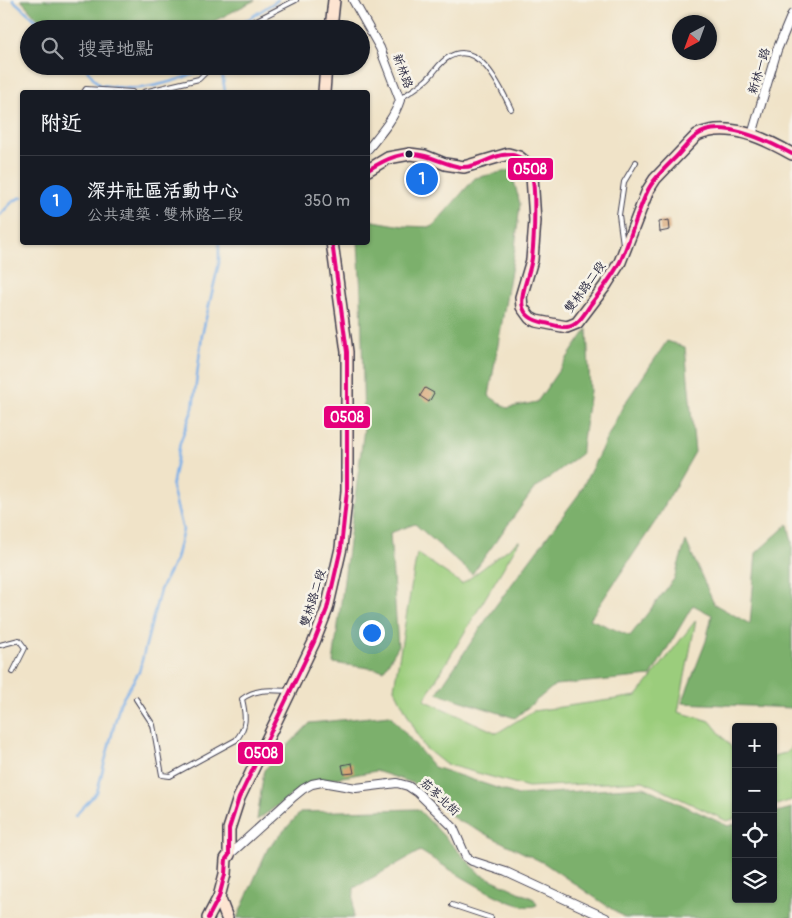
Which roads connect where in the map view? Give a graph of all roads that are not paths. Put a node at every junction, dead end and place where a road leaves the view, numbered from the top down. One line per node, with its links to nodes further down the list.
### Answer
1 (296, 0): 5 (lane)
2 (334, 0): 6 (street)
3 (353, 0): 7 (street, 新林路)
4 (792, 14): 17 (street, 新林一路)
5 (257, 20)
6 (331, 20)
7 (364, 20)
8 (370, 30): 15 (street, 新林路)
9 (202, 75): 13 (lane)
10 (325, 75): 14 (street)
11 (85, 90): 12 (lane)
12 (101, 90)
13 (152, 90)
14 (324, 90)
15 (400, 100): 16 (lane); 18 (street, 新林路)
16 (511, 109)
17 (752, 136): 19 (street, 雙林路二段); 23 (street, 雙林路二段)
18 (370, 147)
19 (792, 154)
20 (636, 162): 23 (lane)
21 (370, 169): 23 (street, 雙林路二段)
22 (332, 245): 26 (street, 雙林路二段)
23 (624, 251)
24 (0, 645): 25 (lane)
25 (13, 672)
26 (290, 691): 27 (lane); 28 (street, 雙林路二段)
27 (136, 699)
28 (229, 855): 29 (street); 31 (street, 茄苳北街)
29 (219, 897): 32 (street); 33 (street)
30 (452, 905): 34 (lane)
31 (602, 917)
32 (208, 918)
33 (227, 918)
34 (491, 918)

